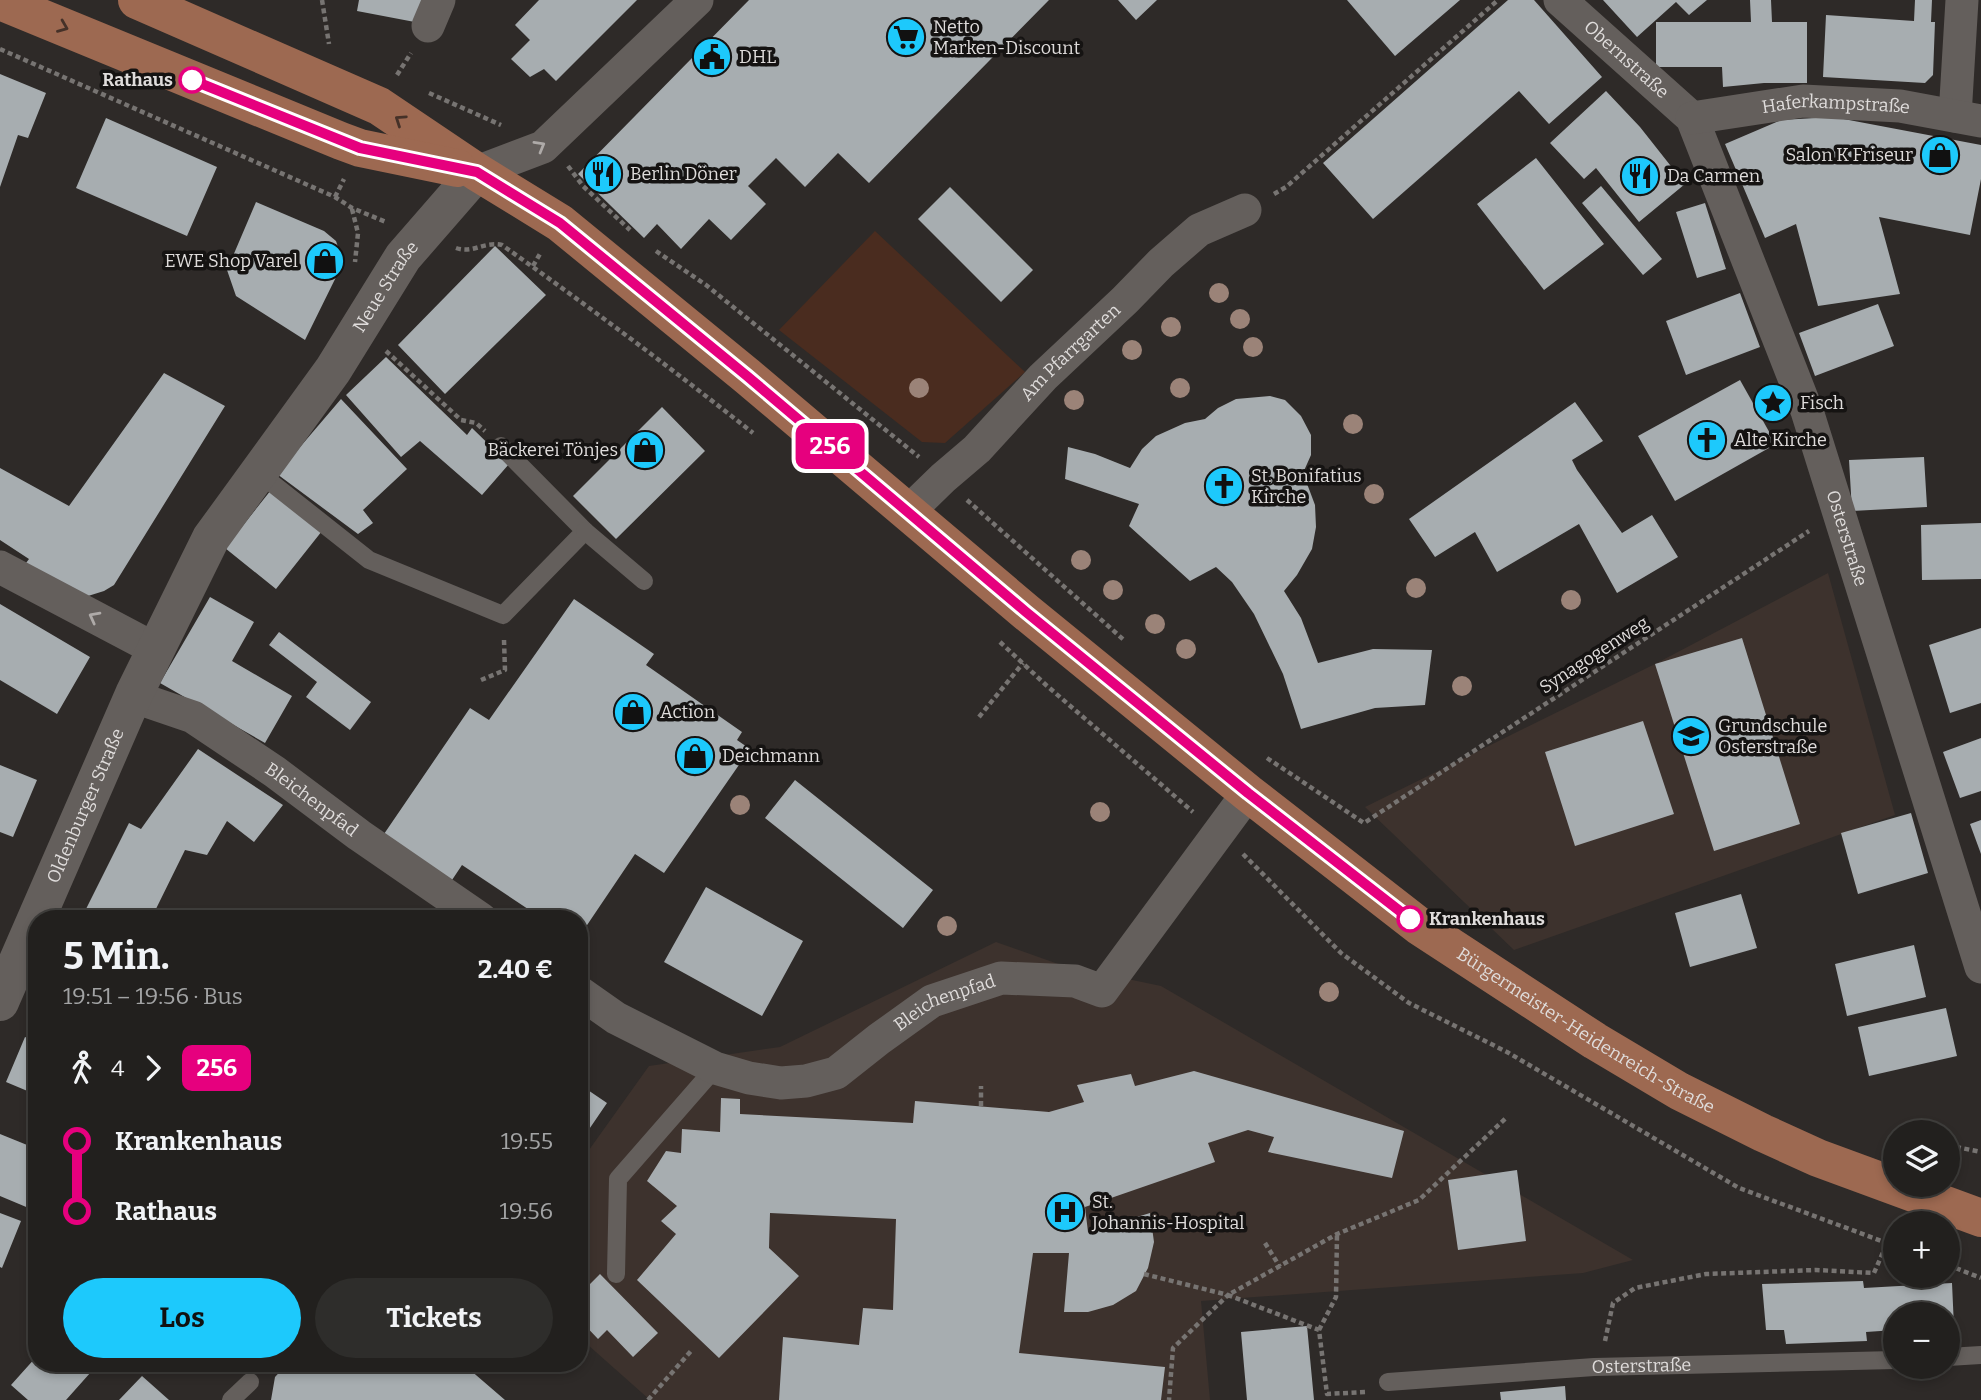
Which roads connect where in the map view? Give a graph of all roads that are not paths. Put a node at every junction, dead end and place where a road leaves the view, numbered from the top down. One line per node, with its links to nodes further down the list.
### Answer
1 (137, 0): 8 (main road, Bürgermeister-Heidenreich-Straße, one-way to 1)
2 (697, 0): 8 (street, Neue Straße)
3 (1560, 0): 6 (street, Obernstraße)
4 (1962, 0): 7 (street)
5 (0, 1): 8 (main road, Bürgermeister-Heidenreich-Straße, one-way to 8)
6 (1692, 118): 7 (street, Haferkampstraße); 22 (street, Osterstraße)
7 (1968, 118)
8 (477, 172): 11 (main road, Neue Straße); 12 (main road, Bürgermeister-Heidenreich-Straße)
9 (1245, 210): 12 (street, Am Pfarrgarten)
10 (501, 446): 13 (lane)
11 (259, 473): 13 (lane); 16 (main road, Neue Straße)
12 (908, 512): 18 (main road, Bürgermeister-Heidenreich-Straße)
13 (585, 531): 15 (lane)
14 (0, 567): 16 (street, one-way to 14)
15 (644, 581)
16 (155, 649): 17 (main road, Oldenburger Straße)
17 (134, 694): 19 (main road, Oldenburger Straße); 20 (street, Bleichenpfad)
18 (1248, 793): 25 (street, Bleichenpfad); 26 (main road, Bürgermeister-Heidenreich-Straße)
19 (40, 910)
20 (468, 910)
21 (28, 938): 24 (main road, Oldenburger Straße)
22 (1981, 967)
23 (588, 998): 25 (street, Bleichenpfad)
24 (0, 1002)
25 (715, 1068): 27 (lane)
26 (1981, 1218)
27 (617, 1274)
28 (1981, 1355): 29 (lane)
29 (1960, 1356)
30 (1883, 1360): 32 (lane, Osterstraße)
31 (250, 1382): 33 (lane)
32 (1388, 1382)
33 (230, 1400)

